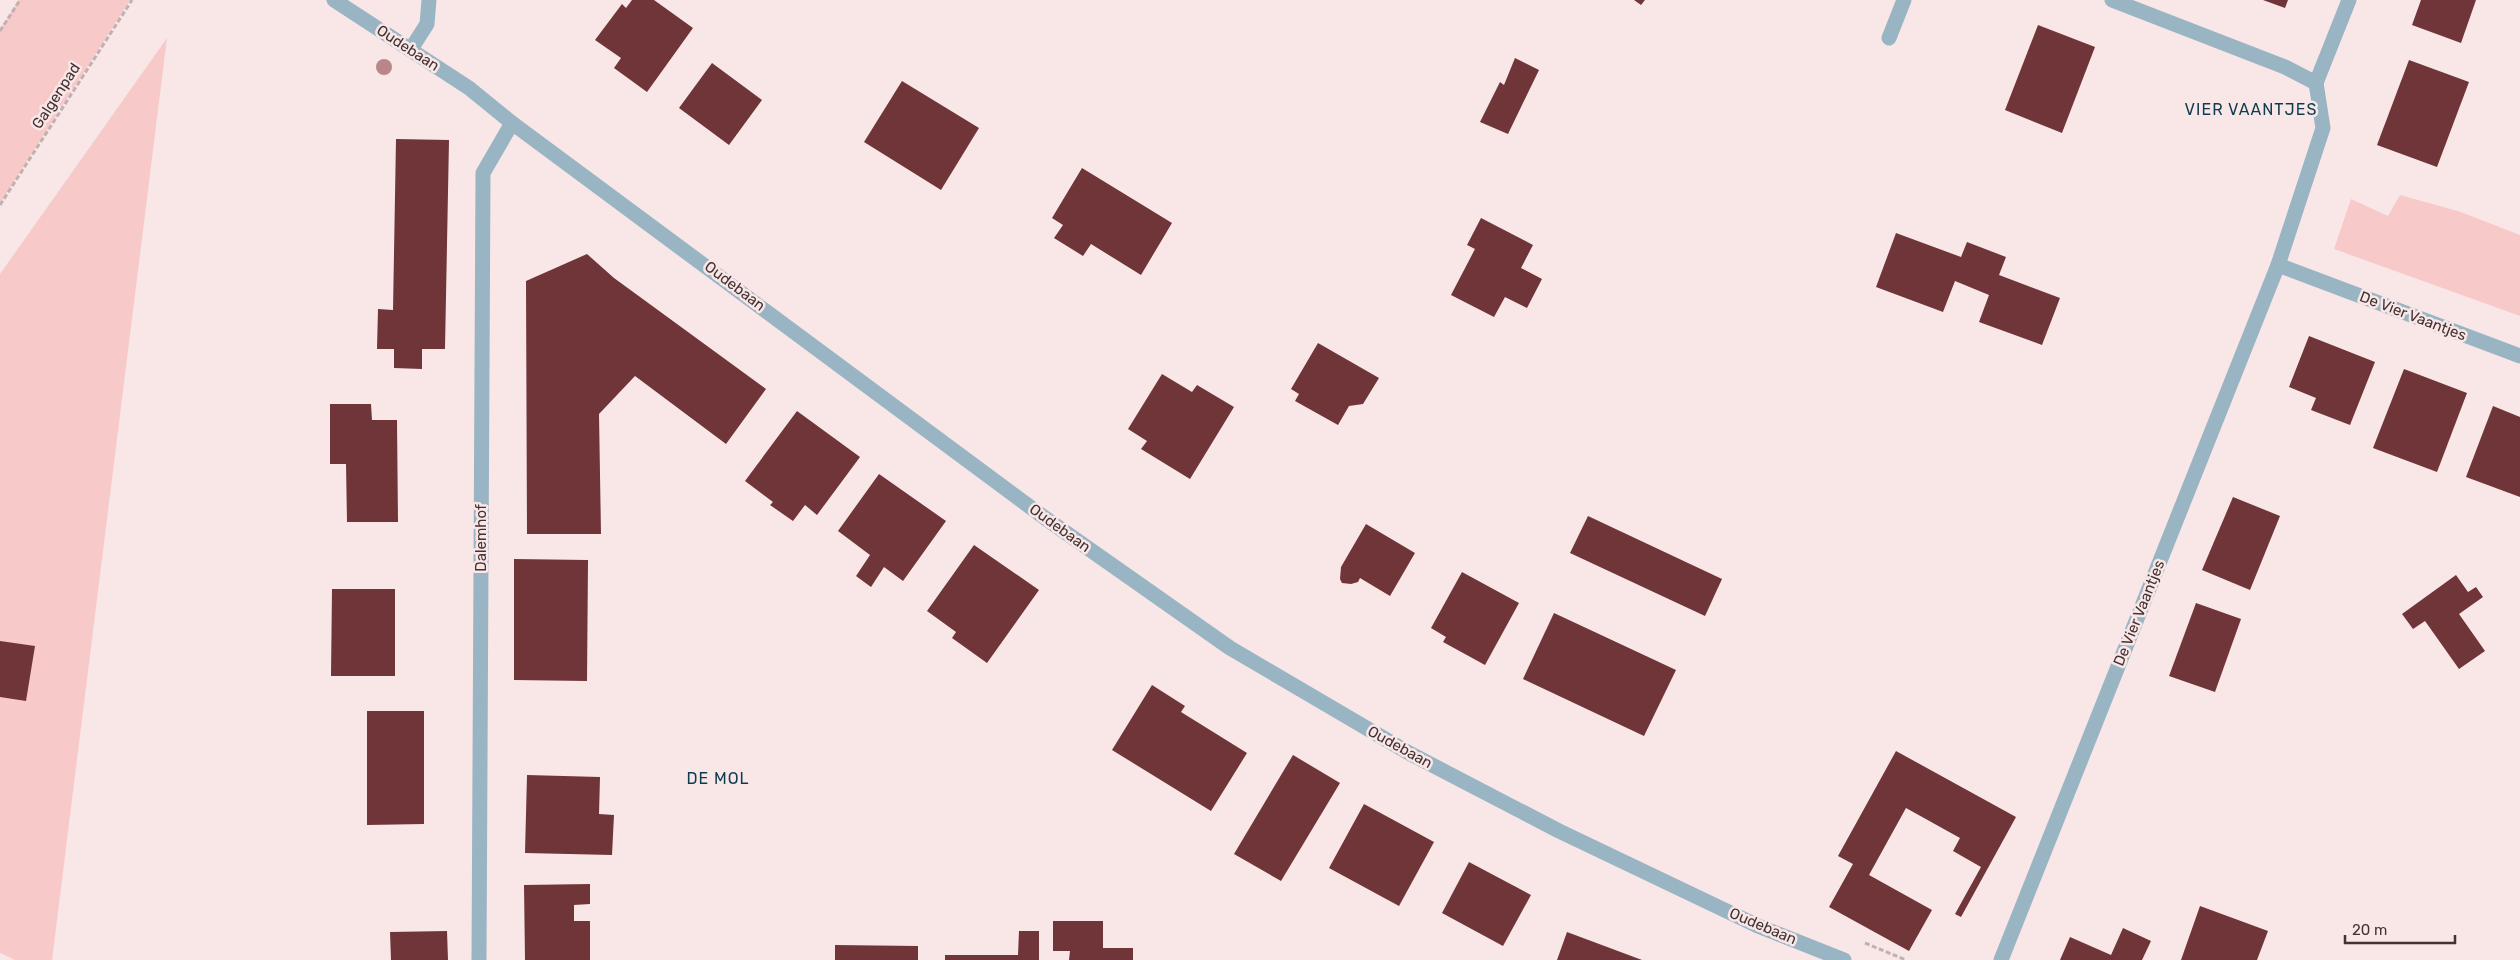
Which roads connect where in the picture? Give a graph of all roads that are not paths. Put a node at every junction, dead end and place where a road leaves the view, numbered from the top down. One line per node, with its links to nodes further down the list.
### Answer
1 (334, 0): 7 (street, Oudebaan)
2 (429, 0): 7 (street)
3 (1904, 0): 6 (street)
4 (2112, 0): 8 (street)
5 (2349, 0): 8 (street)
6 (1889, 38)
7 (410, 49): 9 (street, Oudebaan)
8 (2316, 83): 10 (street, De Vier Vaantjes)
9 (512, 123): 12 (street, Dalemhof); 13 (street, Oudebaan)
10 (2278, 265): 11 (street, De Vier Vaantjes); 14 (street, De Vier Vaantjes)
11 (2520, 356)
12 (479, 960)
13 (1844, 960)
14 (2001, 960)

